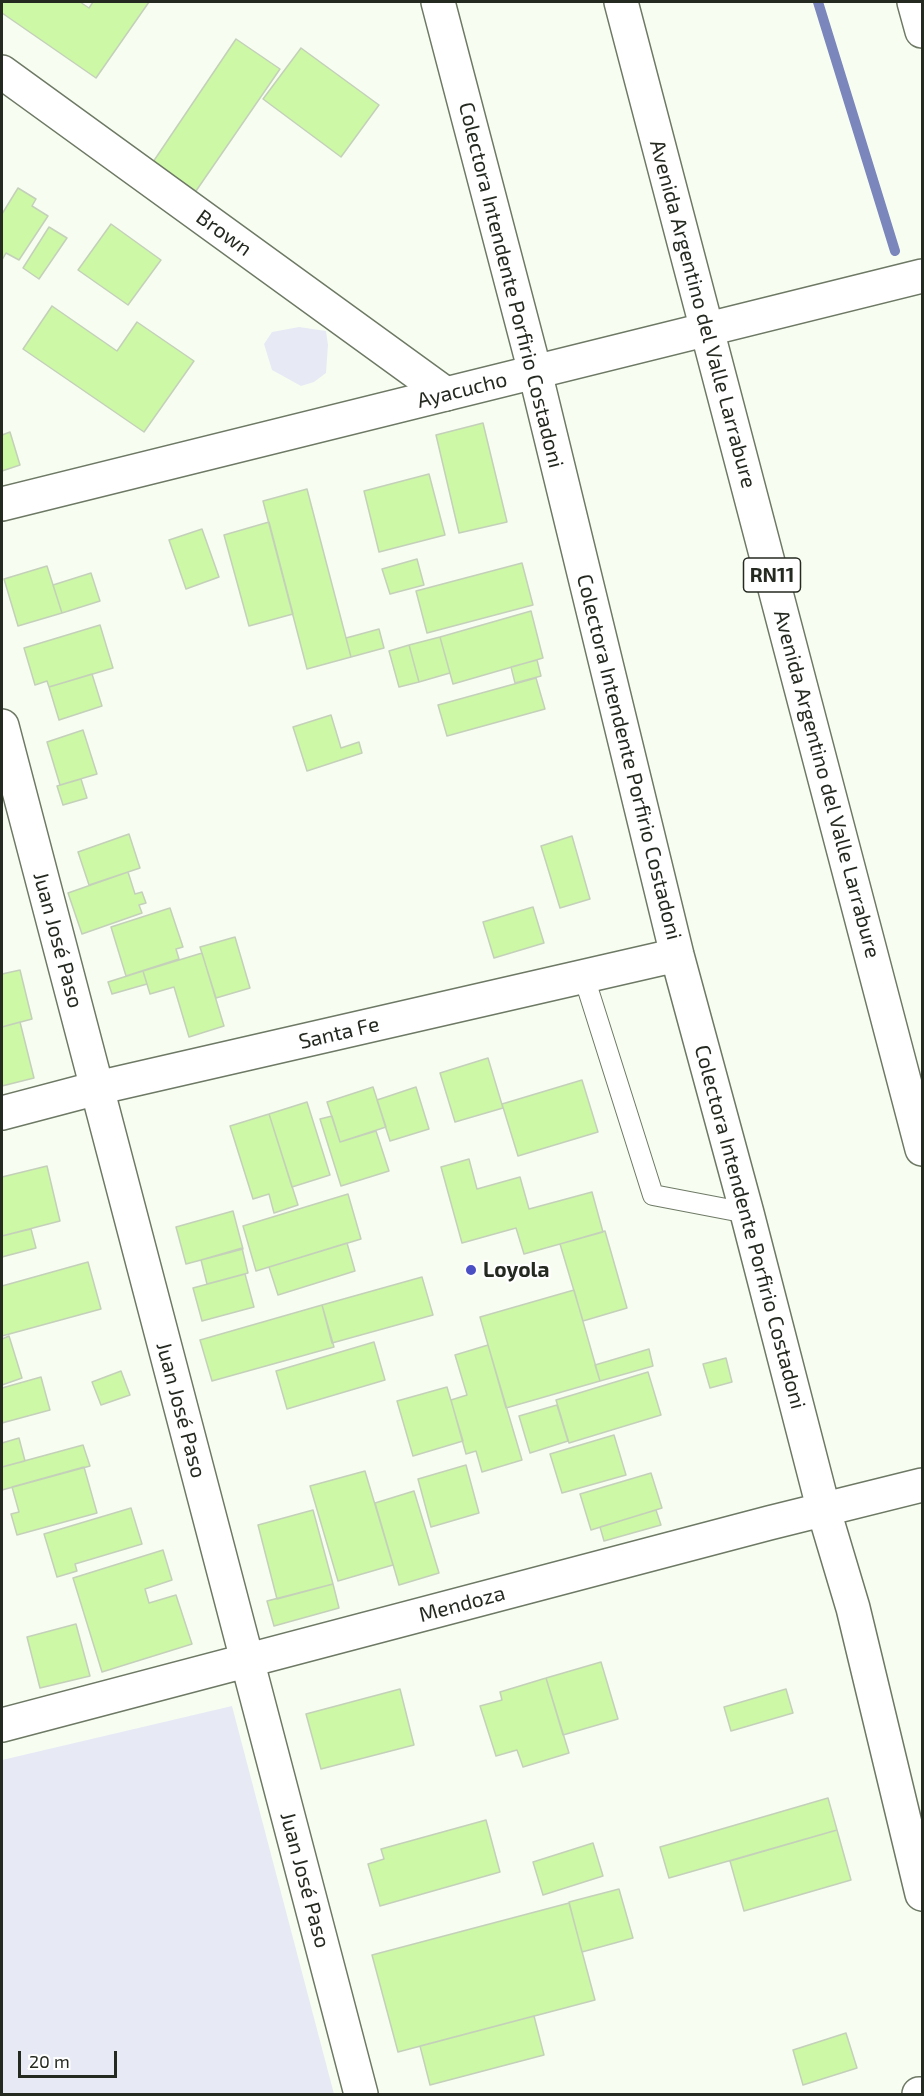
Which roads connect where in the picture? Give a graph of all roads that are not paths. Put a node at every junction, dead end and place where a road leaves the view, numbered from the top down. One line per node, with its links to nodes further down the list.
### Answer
1 (438, 2): 8 (main road, Colectora Intendente Porfirio Costadoni)
2 (621, 2): 7 (main road, Avenida Argentino del Valle Larrabure / RN11)
3 (914, 2): 4 (main road)
4 (922, 31)
5 (2, 72): 9 (main road, Brown)
6 (922, 276): 7 (main road, Ayacucho)
7 (707, 330): 8 (main road, Ayacucho); 16 (main road, Avenida Argentino del Valle Larrabure / RN11)
8 (535, 372): 9 (main road, Ayacucho); 12 (main road, Colectora Intendente Porfirio Costadoni)
9 (446, 394): 10 (main road, Ayacucho)
10 (2, 504)
11 (2, 726): 14 (main road, Juan José Paso)
12 (678, 955): 13 (main road, Santa Fe); 17 (main road, Colectora Intendente Porfirio Costadoni)
13 (584, 977): 14 (main road, Santa Fe); 17 (lane)
14 (97, 1088): 15 (main road, Santa Fe); 20 (main road, Juan José Paso)
15 (2, 1113)
16 (922, 1149)
17 (747, 1213): 19 (main road, Colectora Intendente Porfirio Costadoni)
18 (922, 1485): 19 (main road, Mendoza)
19 (824, 1511): 20 (main road, Mendoza); 22 (main road, Colectora Intendente Porfirio Costadoni)
20 (247, 1660): 21 (main road, Mendoza); 23 (main road, Juan José Paso)
21 (2, 1725)
22 (922, 1894)
23 (361, 2094)

